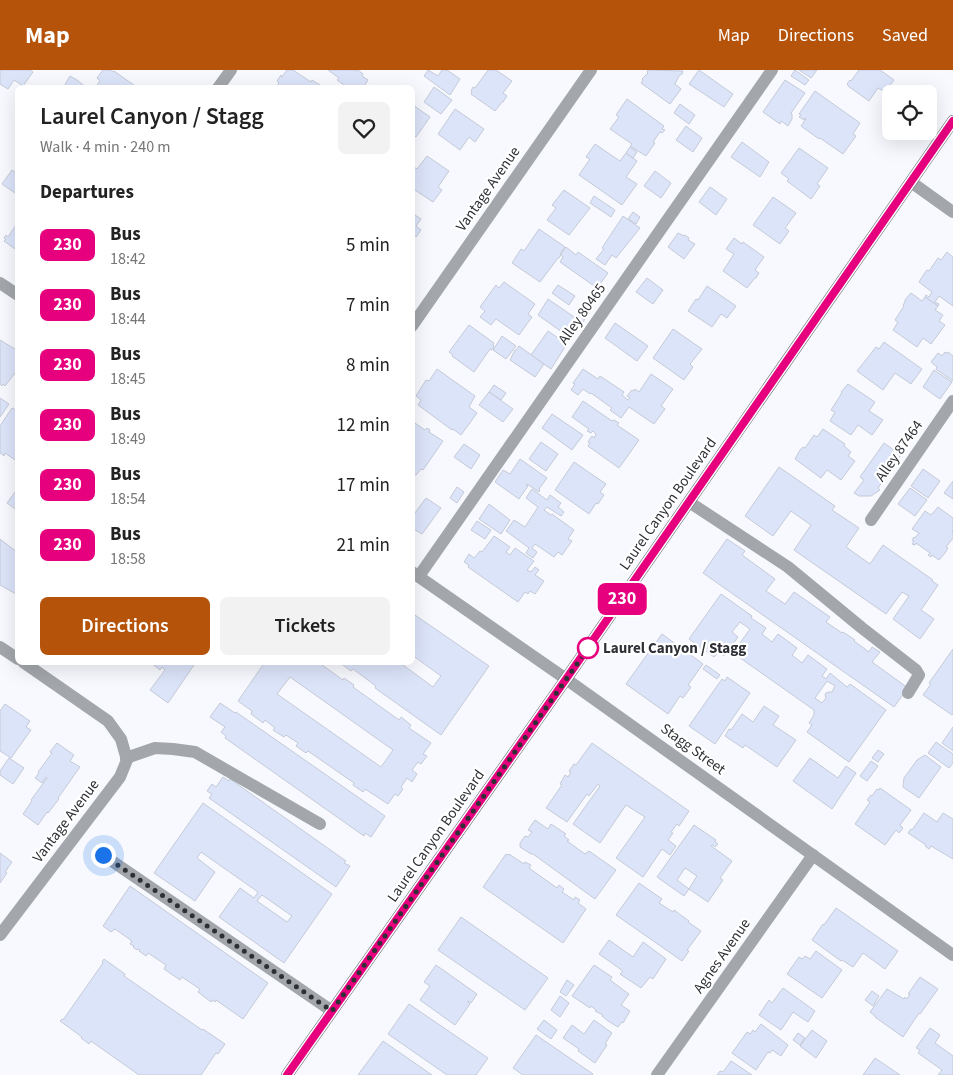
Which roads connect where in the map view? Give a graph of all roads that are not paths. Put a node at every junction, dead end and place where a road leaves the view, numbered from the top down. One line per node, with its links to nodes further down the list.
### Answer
1 (231, 70): 4 (street)
2 (591, 70): 10 (street, Vantage Avenue)
3 (772, 70): 14 (street, Alley 80465)
4 (220, 85)
5 (953, 121): 6 (main road, Laurel Canyon Boulevard)
6 (910, 182): 7 (street); 12 (main road, Laurel Canyon Boulevard)
7 (953, 212)
8 (0, 283): 9 (street)
9 (15, 293)
10 (415, 322)
11 (953, 401): 13 (street, Alley 87464)
12 (689, 502): 18 (main road, Laurel Canyon Boulevard); 19 (street)
13 (872, 520)
14 (416, 574): 18 (street, Stagg Street)
15 (0, 647): 16 (street)
16 (15, 657)
17 (27, 665): 20 (street)
18 (566, 679): 23 (street, Stagg Street); 26 (main road, Laurel Canyon Boulevard)
19 (908, 693)
20 (126, 758): 21 (street); 24 (street, Vantage Avenue)
21 (320, 824)
22 (103, 855): 26 (street)
23 (813, 856): 25 (street, Stagg Street); 28 (street, Agnes Avenue)
24 (0, 935)
25 (953, 955)
26 (332, 1011): 27 (main road, Laurel Canyon Boulevard)
27 (287, 1075)
28 (657, 1075)

